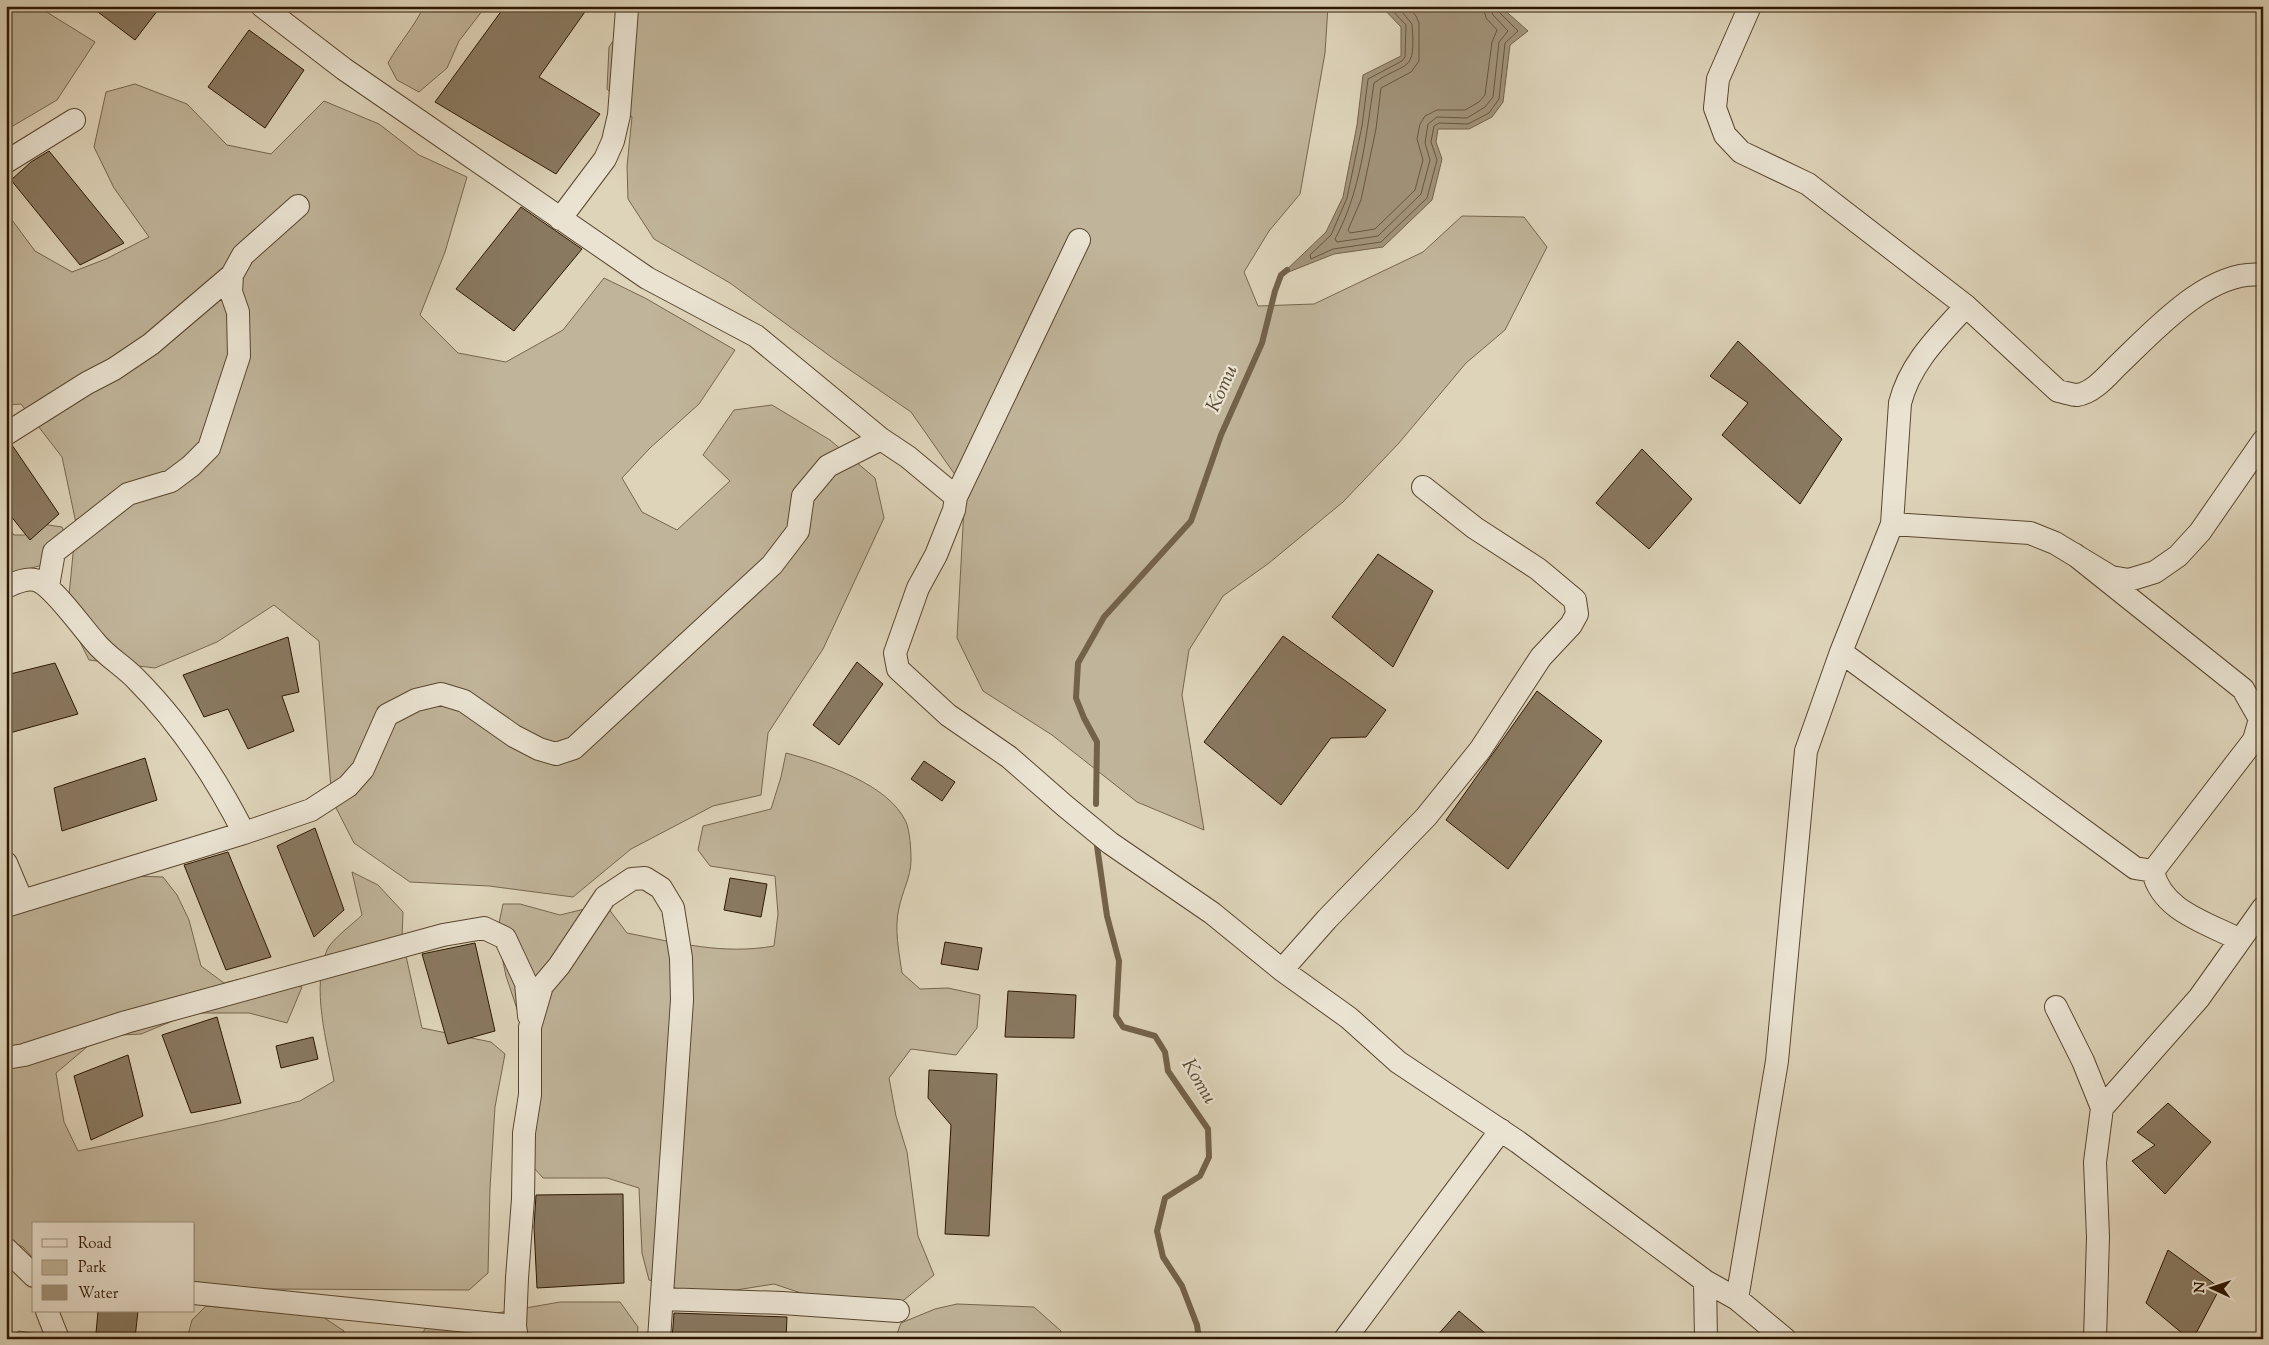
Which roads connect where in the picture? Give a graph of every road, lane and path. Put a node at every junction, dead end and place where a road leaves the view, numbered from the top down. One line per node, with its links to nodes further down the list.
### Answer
1 (262, 6): 7 (street)
2 (1750, 6): 11 (street)
3 (626, 7): 7 (street)
4 (74, 120): 5 (street)
5 (6, 162)
6 (298, 206): 9 (street)
7 (560, 219): 13 (street)
8 (1079, 240): 16 (street)
9 (232, 275): 12 (street); 19 (street)
10 (2263, 275): 11 (street)
11 (1966, 306): 17 (street)
12 (6, 434)
13 (880, 439): 16 (street); 22 (street)
14 (2263, 441): 18 (street)
15 (1423, 487): 28 (street)
16 (956, 497): 28 (street)
17 (1892, 524): 18 (street); 21 (street)
18 (2074, 554): 24 (street)
19 (48, 586): 20 (street); 22 (street)
20 (6, 587)
21 (1841, 652): 24 (street); 39 (street)
22 (244, 833): 25 (street)
23 (6, 863): 25 (street)
24 (2153, 871): 27 (street)
25 (14, 903)
26 (2263, 908): 27 (street)
27 (2240, 940): 32 (street)
28 (1282, 970): 33 (street)
29 (2056, 1007): 32 (street)
30 (530, 1027): 31 (street); 38 (street); 42 (street)
31 (6, 1058)
32 (2102, 1108): 48 (street)
33 (1500, 1130): 36 (street); 45 (street)
34 (6, 1249): 35 (street)
35 (32, 1274)
36 (1705, 1282): 39 (street); 46 (street)
37 (195, 1293): 42 (street)
38 (662, 1299): 40 (street); 44 (street)
39 (1737, 1299): 47 (street)
40 (898, 1311)
41 (47, 1312): 43 (street)
42 (516, 1332)
43 (58, 1339)
44 (658, 1339)
45 (1345, 1339)
46 (1706, 1339)
47 (1785, 1339)
48 (2095, 1339)

